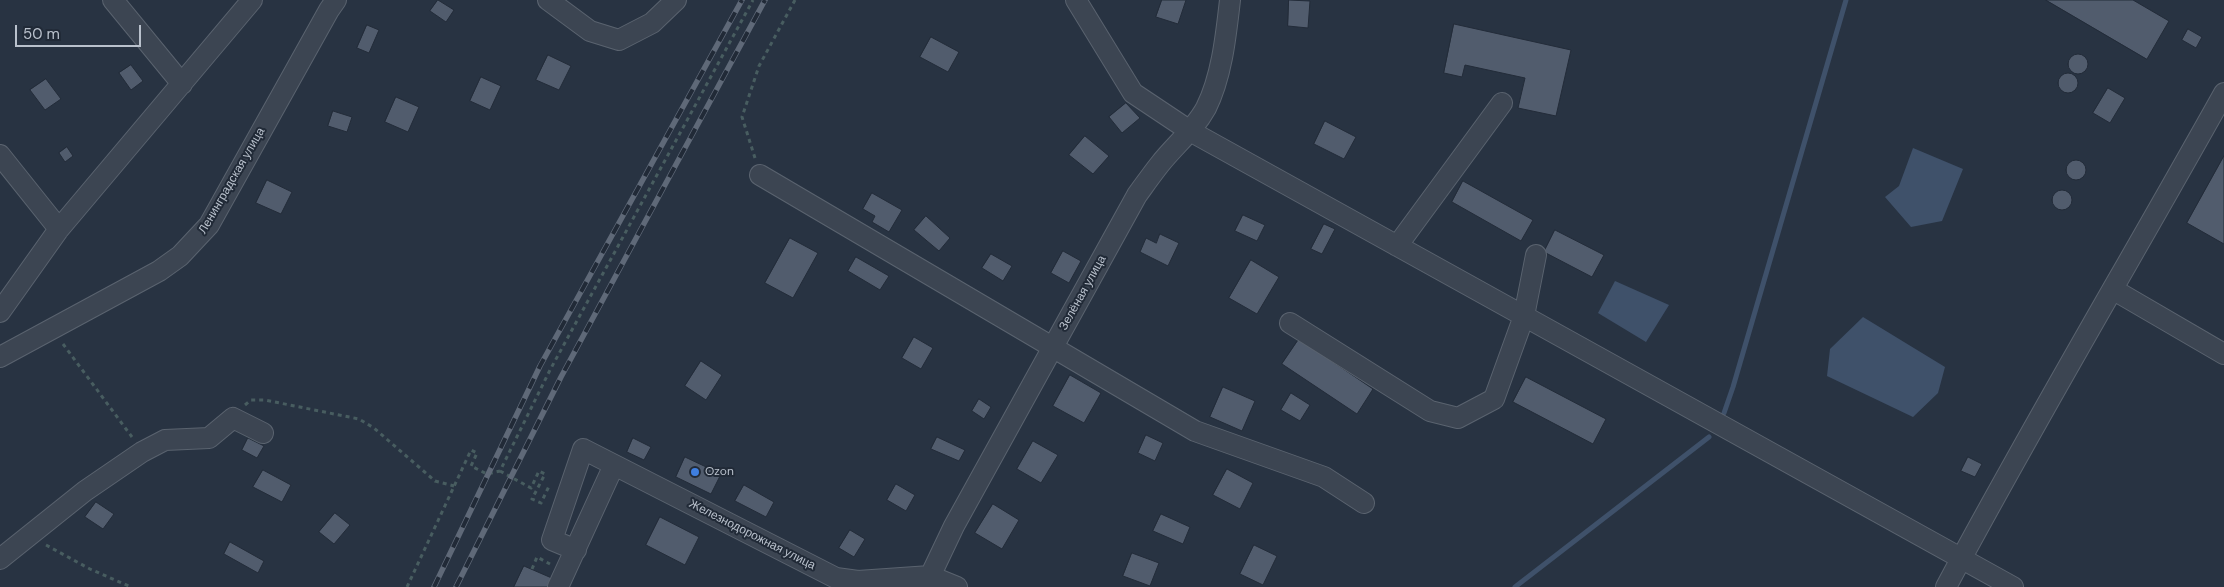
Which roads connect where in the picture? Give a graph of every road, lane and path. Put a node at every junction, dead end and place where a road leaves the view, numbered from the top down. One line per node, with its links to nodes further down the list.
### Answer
1 (113, 0): 10 (street)
2 (252, 0): 10 (street)
3 (336, 0): 23 (street, Ленинградская улица)
4 (548, 0): 5 (street)
5 (676, 0)
6 (753, 0): 31 (path)
7 (795, 0): 15 (path)
8 (1076, 0): 13 (street)
9 (1230, 0): 13 (street, Зелёная улица)
10 (182, 84): 16 (street)
11 (2224, 93): 19 (street)
12 (1502, 102): 17 (street)
13 (1190, 131): 17 (street); 24 (street, Зелёная улица)
14 (0, 155): 16 (street)
15 (760, 175): 24 (street)
16 (59, 229): 20 (street)
17 (1397, 246): 21 (street)
18 (1536, 255): 21 (street)
19 (2114, 290): 25 (street); 38 (street)
20 (0, 312)
21 (1524, 316): 22 (street); 38 (street)
22 (1290, 323)
23 (52, 330): 26 (street, Ленинградская улица); 29 (path)
24 (1052, 348): 34 (street); 41 (street, Зелёная улица)
25 (2224, 354)
26 (0, 357)
27 (233, 418): 28 (street); 33 (path); 35 (street)
28 (263, 433)
29 (131, 437)
30 (614, 465): 36 (street); 36 (street, Железнодорожная улица); 41 (street, Железнодорожная улица)
31 (500, 471): 32 (path); 33 (path)
32 (554, 477)
33 (454, 486): 43 (path)
34 (1364, 503)
35 (31, 536): 39 (street); 42 (path)
36 (576, 550): 44 (street)
37 (537, 558): 40 (path)
38 (1961, 559): 46 (street); 47 (street)
39 (0, 560)
40 (532, 569)
41 (928, 581): 45 (street)
42 (131, 587)
43 (407, 587)
44 (558, 587)
45 (957, 587)
46 (1946, 587)
47 (2012, 587)

